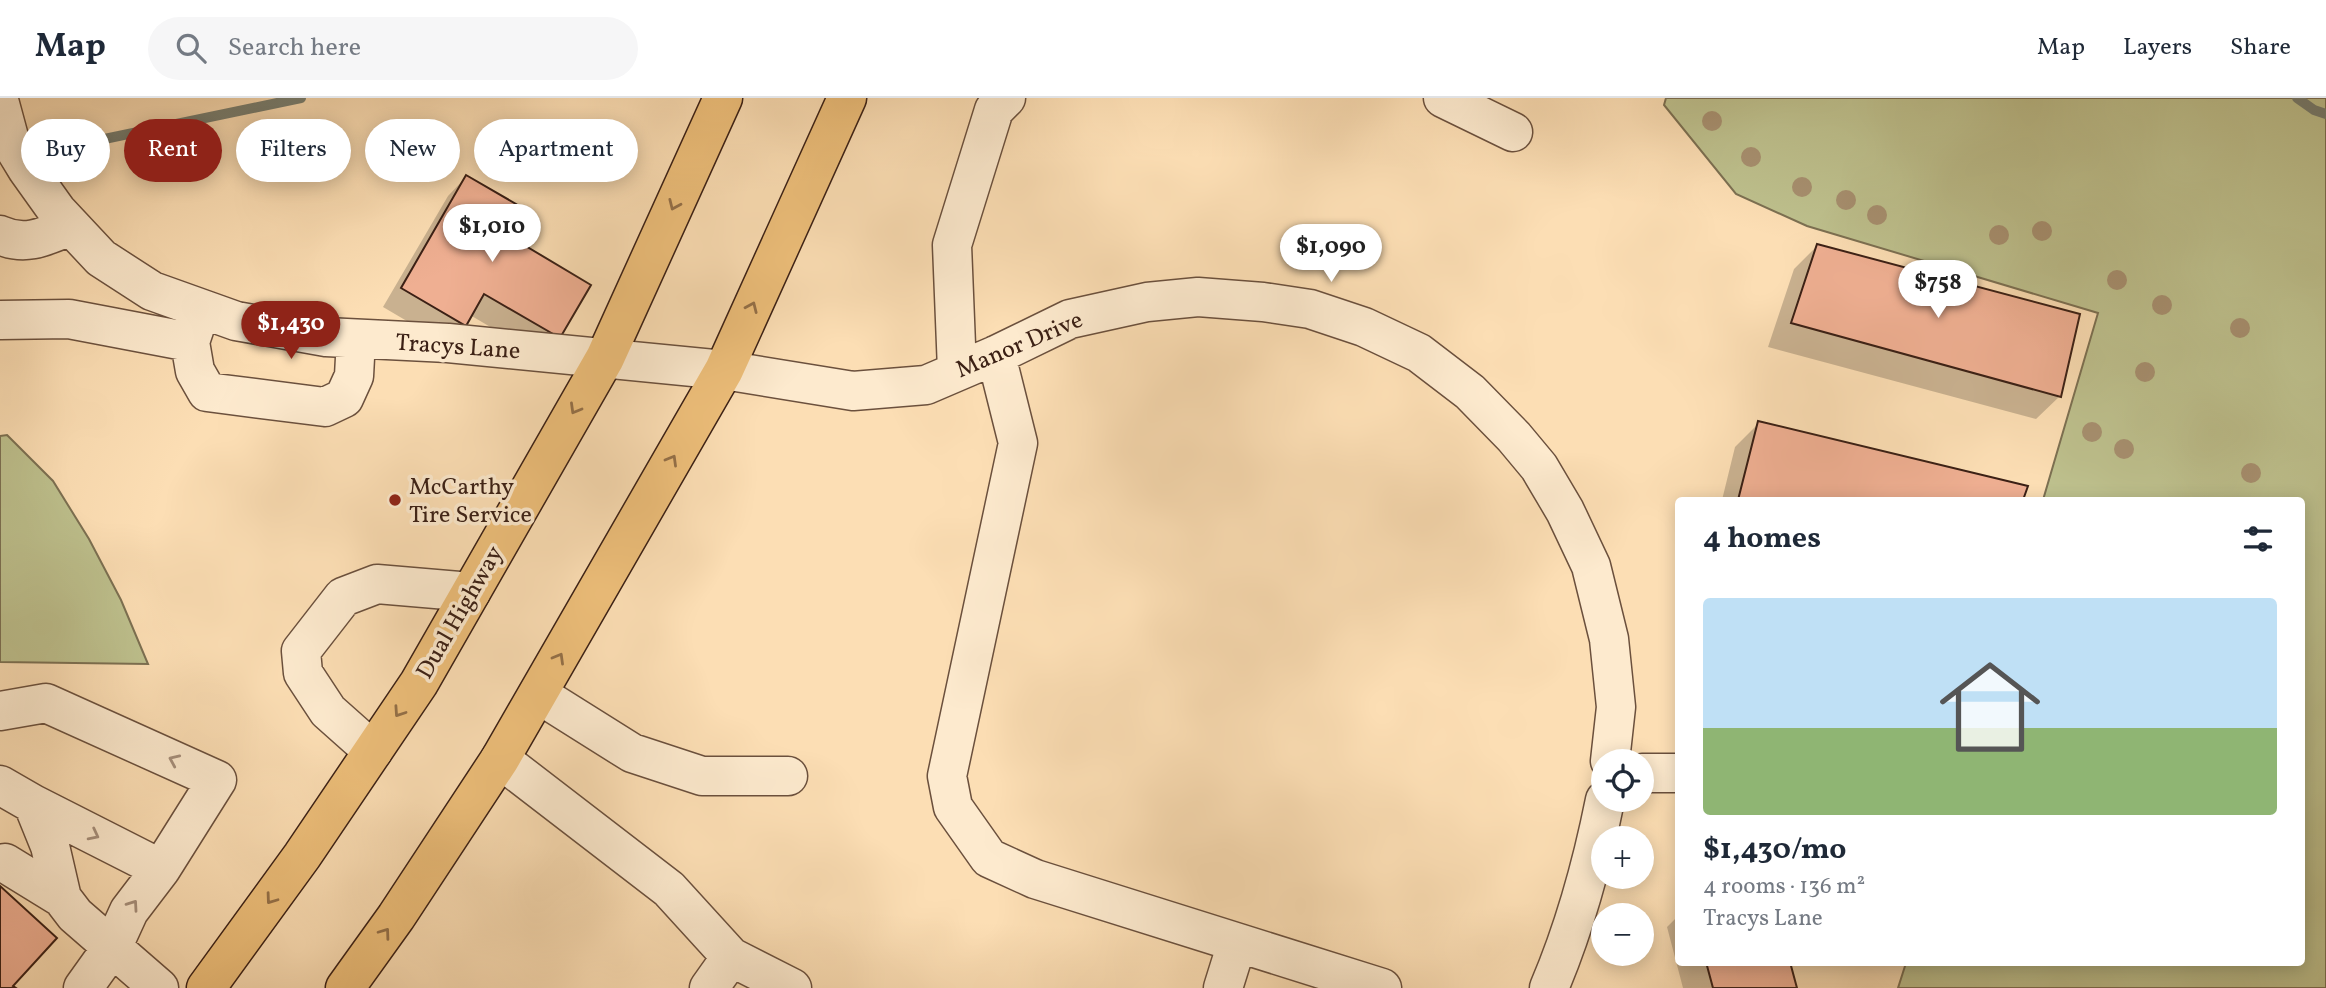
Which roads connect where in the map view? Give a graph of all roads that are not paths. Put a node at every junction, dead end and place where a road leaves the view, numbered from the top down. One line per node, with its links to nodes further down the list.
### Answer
1 (723, 98): 13 (main road, Dual Highway, one-way to 13)
2 (847, 98): 14 (main road, one-way to 2)
3 (1006, 98): 15 (street)
4 (1443, 98): 6 (street)
5 (0, 104): 7 (street, Tracys Lane)
6 (1513, 132)
7 (70, 226): 8 (street); 10 (street, Tracys Lane)
8 (0, 235)
9 (0, 320): 10 (street)
10 (195, 325): 11 (street, Tracys Lane); 11 (street)
11 (356, 339): 13 (street, Tracys Lane)
12 (996, 355): 15 (street, Manor Drive); 19 (street, Manor Drive); 31 (street)
13 (605, 358): 14 (street, Tracys Lane); 16 (main road, Dual Highway, one-way to 16)
14 (724, 370): 15 (street, Manor Drive); 17 (main road, one-way to 14)
15 (957, 370)
16 (471, 592): 20 (main road, Dual Highway, one-way to 20); 20 (street)
17 (538, 694): 21 (main road); 24 (street)
18 (0, 711): 29 (street, one-way to 18)
19 (1611, 749)
20 (373, 751): 36 (main road, Dual Highway, one-way to 36)
21 (500, 759): 33 (street); 37 (main road, one-way to 21)
22 (1654, 773): 23 (street)
23 (1675, 773)
24 (788, 776)
25 (0, 785): 26 (street)
26 (33, 804): 29 (street, one-way to 29); 30 (street)
27 (1603, 812): 42 (street)
28 (5, 863): 30 (street)
29 (161, 869): 32 (street, one-way to 29)
30 (62, 898): 32 (street)
31 (1237, 943): 40 (street); 41 (street)
32 (113, 946): 34 (street); 35 (street)
33 (731, 957): 38 (street); 39 (street)
34 (83, 988)
35 (159, 988)
36 (206, 988)
37 (345, 988)
38 (709, 988)
39 (792, 988)
40 (1223, 988)
41 (1382, 988)
42 (1549, 988)

